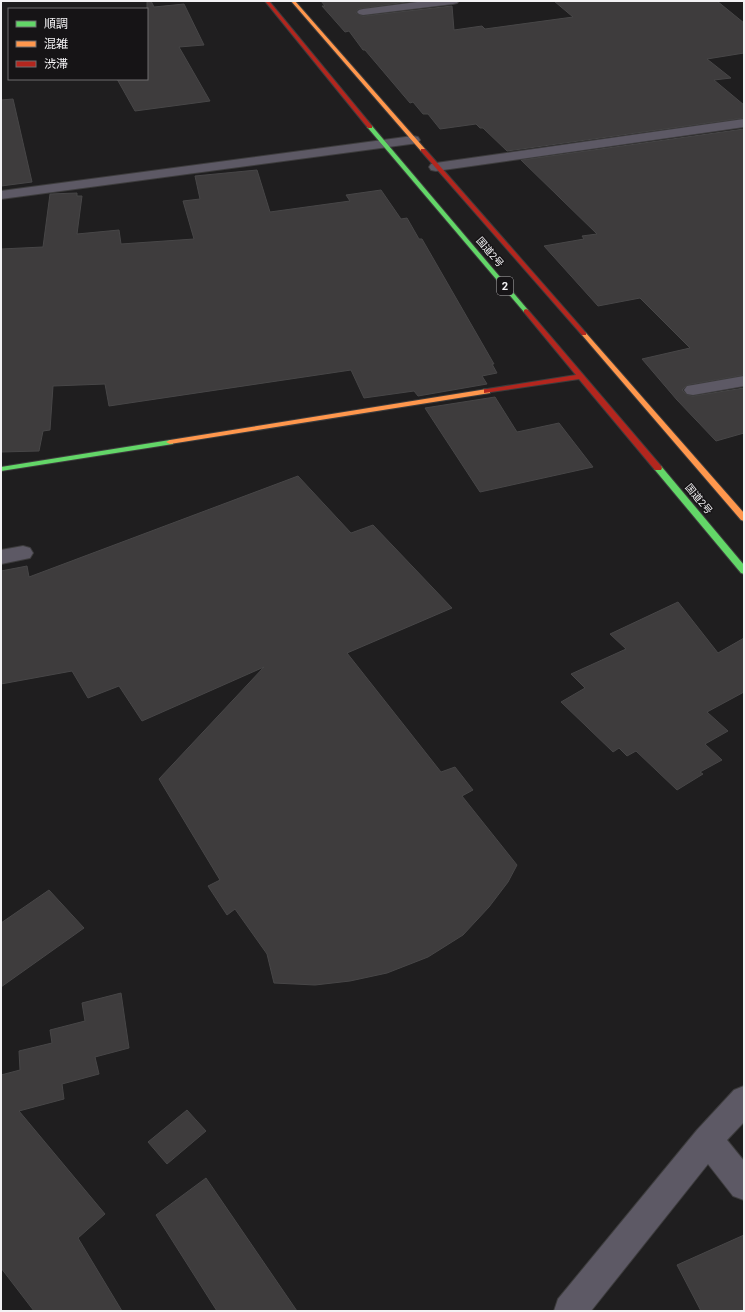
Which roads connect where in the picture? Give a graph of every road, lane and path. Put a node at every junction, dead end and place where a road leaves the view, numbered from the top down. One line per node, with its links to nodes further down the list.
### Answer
1 (267, 1): 7 (main road, 国道2号 / 2)
2 (292, 1): 6 (main road, 国道2号 / 2)
3 (454, 1): 4 (street)
4 (363, 12)
5 (744, 123): 8 (street)
6 (413, 140): 7 (street); 8 (main road, 国道2号 / 2)
7 (384, 144): 9 (street); 10 (main road, 国道2号 / 2)
8 (436, 167): 14 (main road, 国道2号 / 2)
9 (1, 195)
10 (582, 376): 13 (main road); 17 (main road, 国道2号 / 2)
11 (744, 381): 12 (street)
12 (693, 390)
13 (1, 469)
14 (744, 518)
15 (23, 553): 16 (street)
16 (1, 556)
17 (744, 570)
18 (744, 1100): 19 (street)
19 (708, 1140): 20 (street); 21 (street)
20 (744, 1184)
21 (570, 1311)

